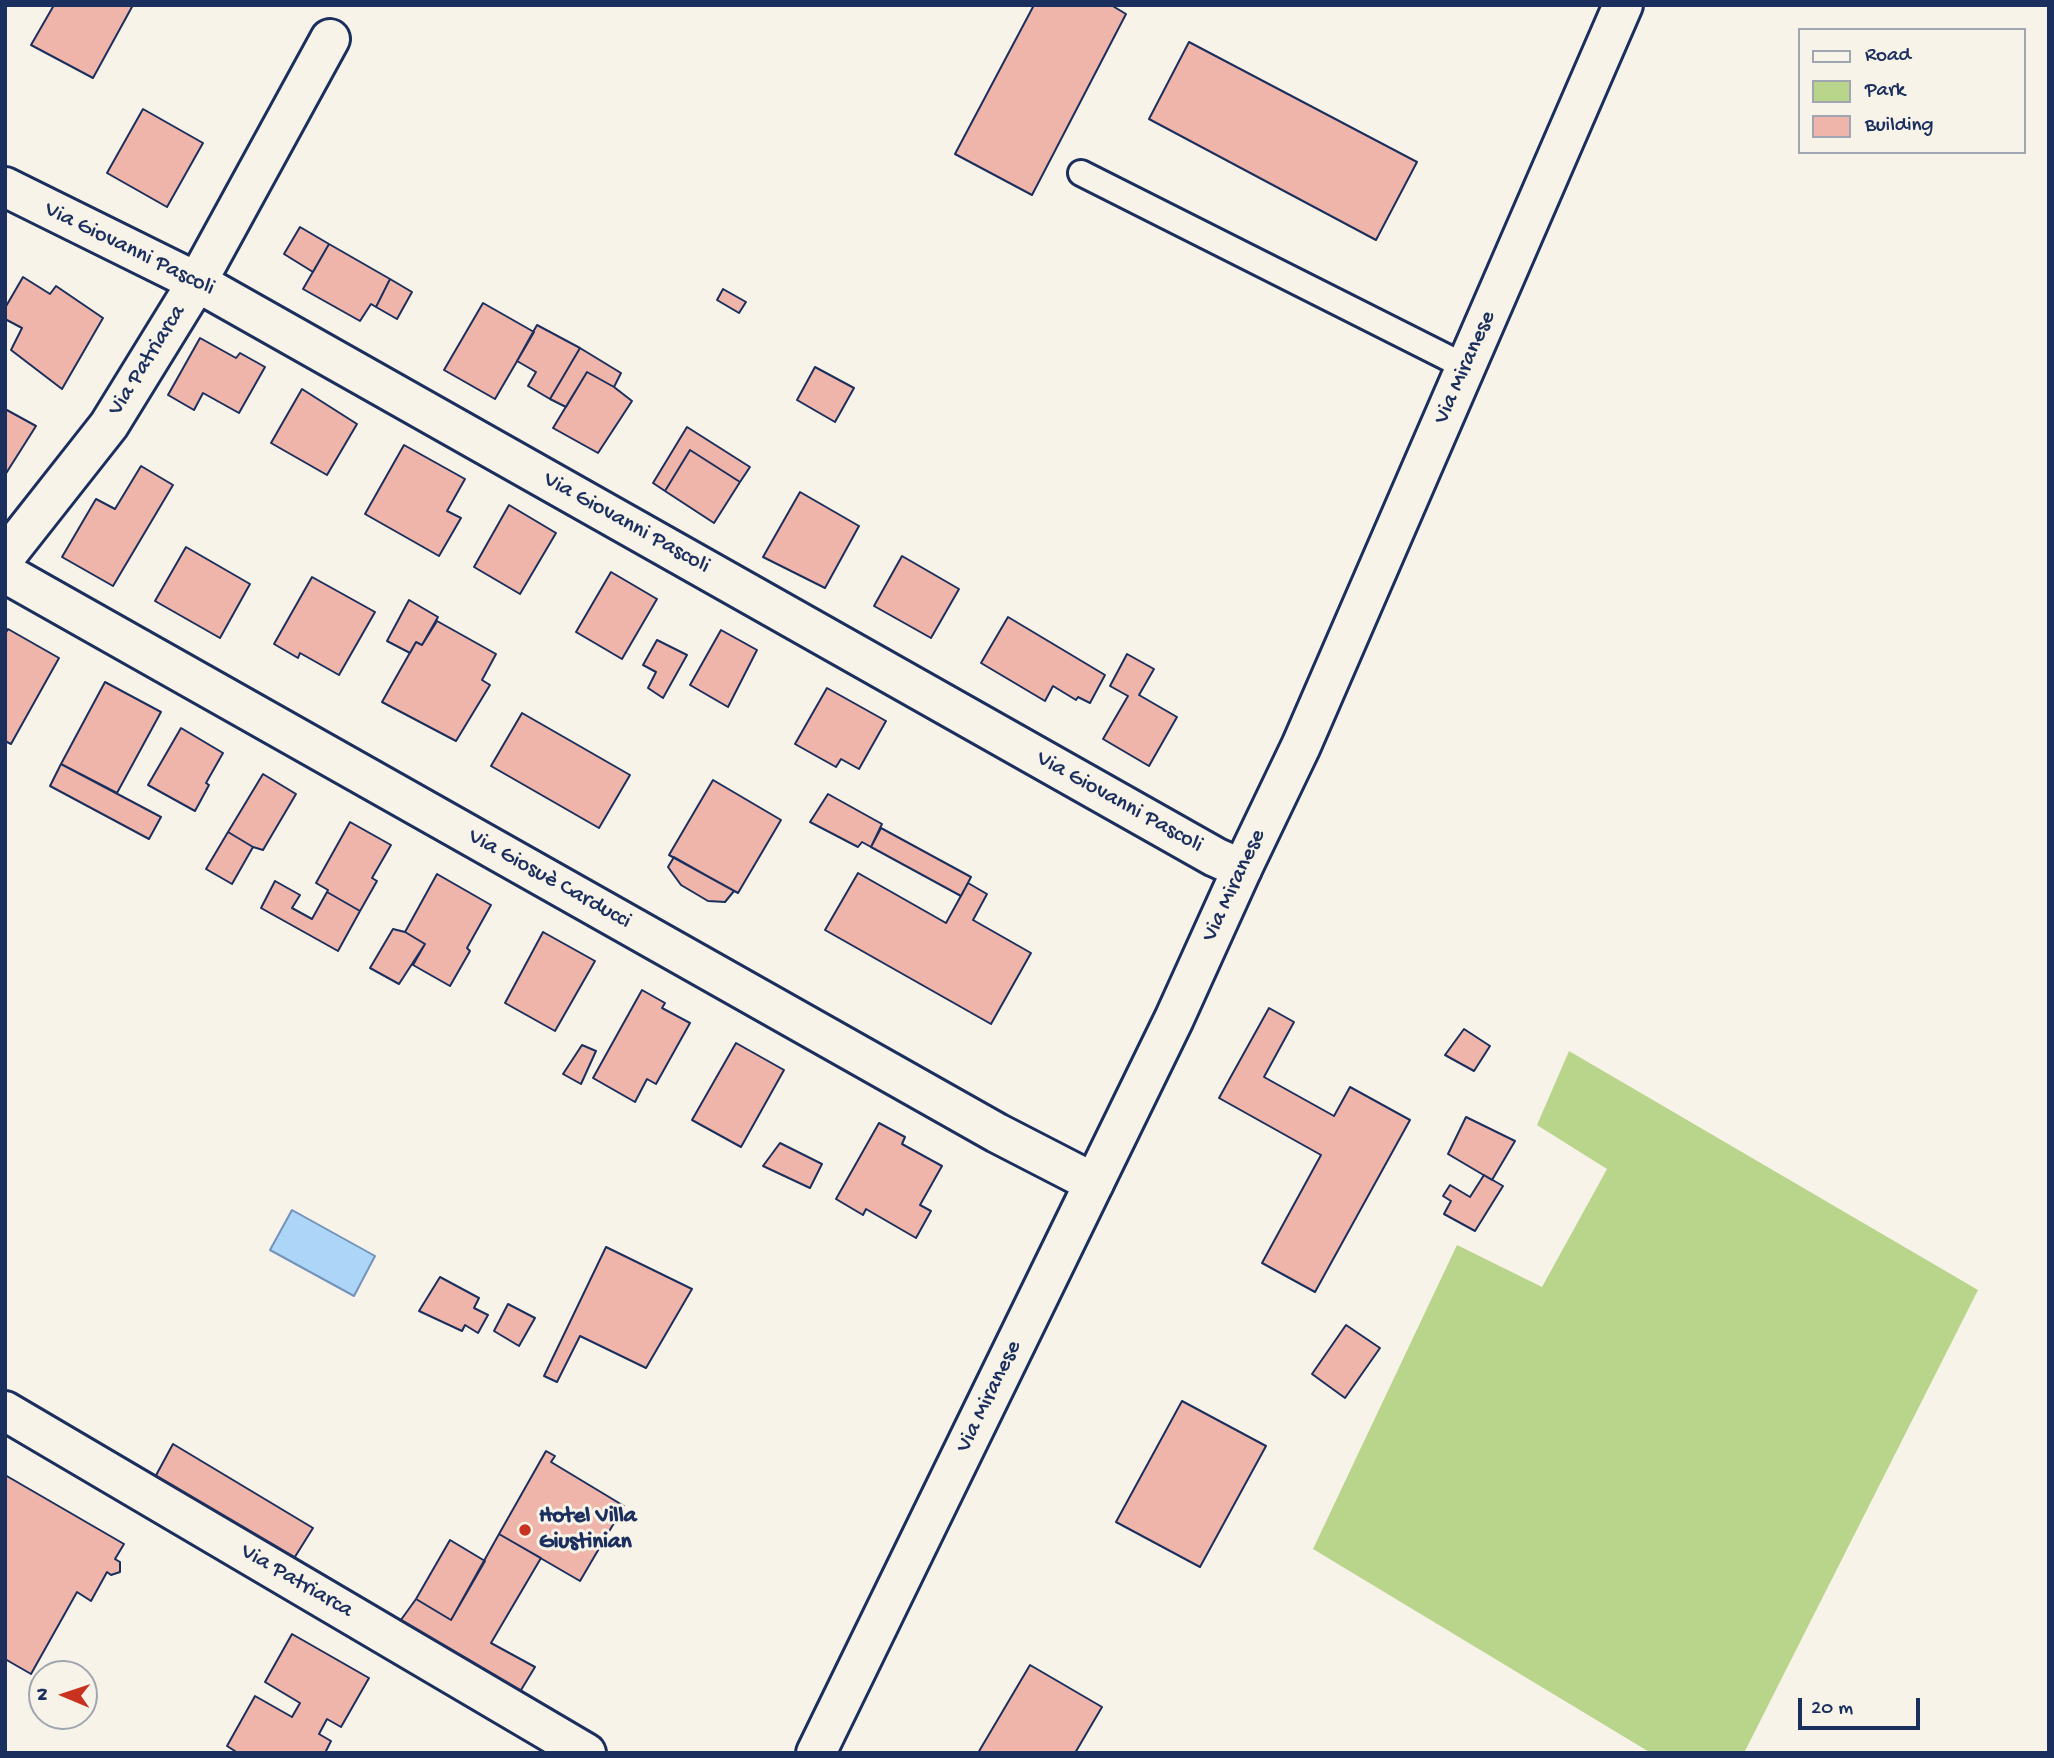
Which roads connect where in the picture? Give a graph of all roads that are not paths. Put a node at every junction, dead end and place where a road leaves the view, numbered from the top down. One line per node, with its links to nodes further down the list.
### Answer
1 (1623, 5): 6 (street, Via Miranese)
2 (330, 39): 5 (street, Via Patriarca)
3 (1081, 173): 6 (lane)
4 (5, 187): 5 (street, Via Giovanni Pascoli)
5 (197, 282): 7 (street, Via Patriarca); 9 (street, Via Giovanni Pascoli)
6 (1466, 367): 9 (street, Via Miranese)
7 (5, 557)
8 (5, 573): 10 (street, Via Giosuè Carducci)
9 (1242, 869): 10 (street, Via Miranese)
10 (1094, 1183): 13 (street, Via Miranese)
11 (5, 1411): 12 (street, Via Patriarca)
12 (586, 1753)
13 (816, 1753)

